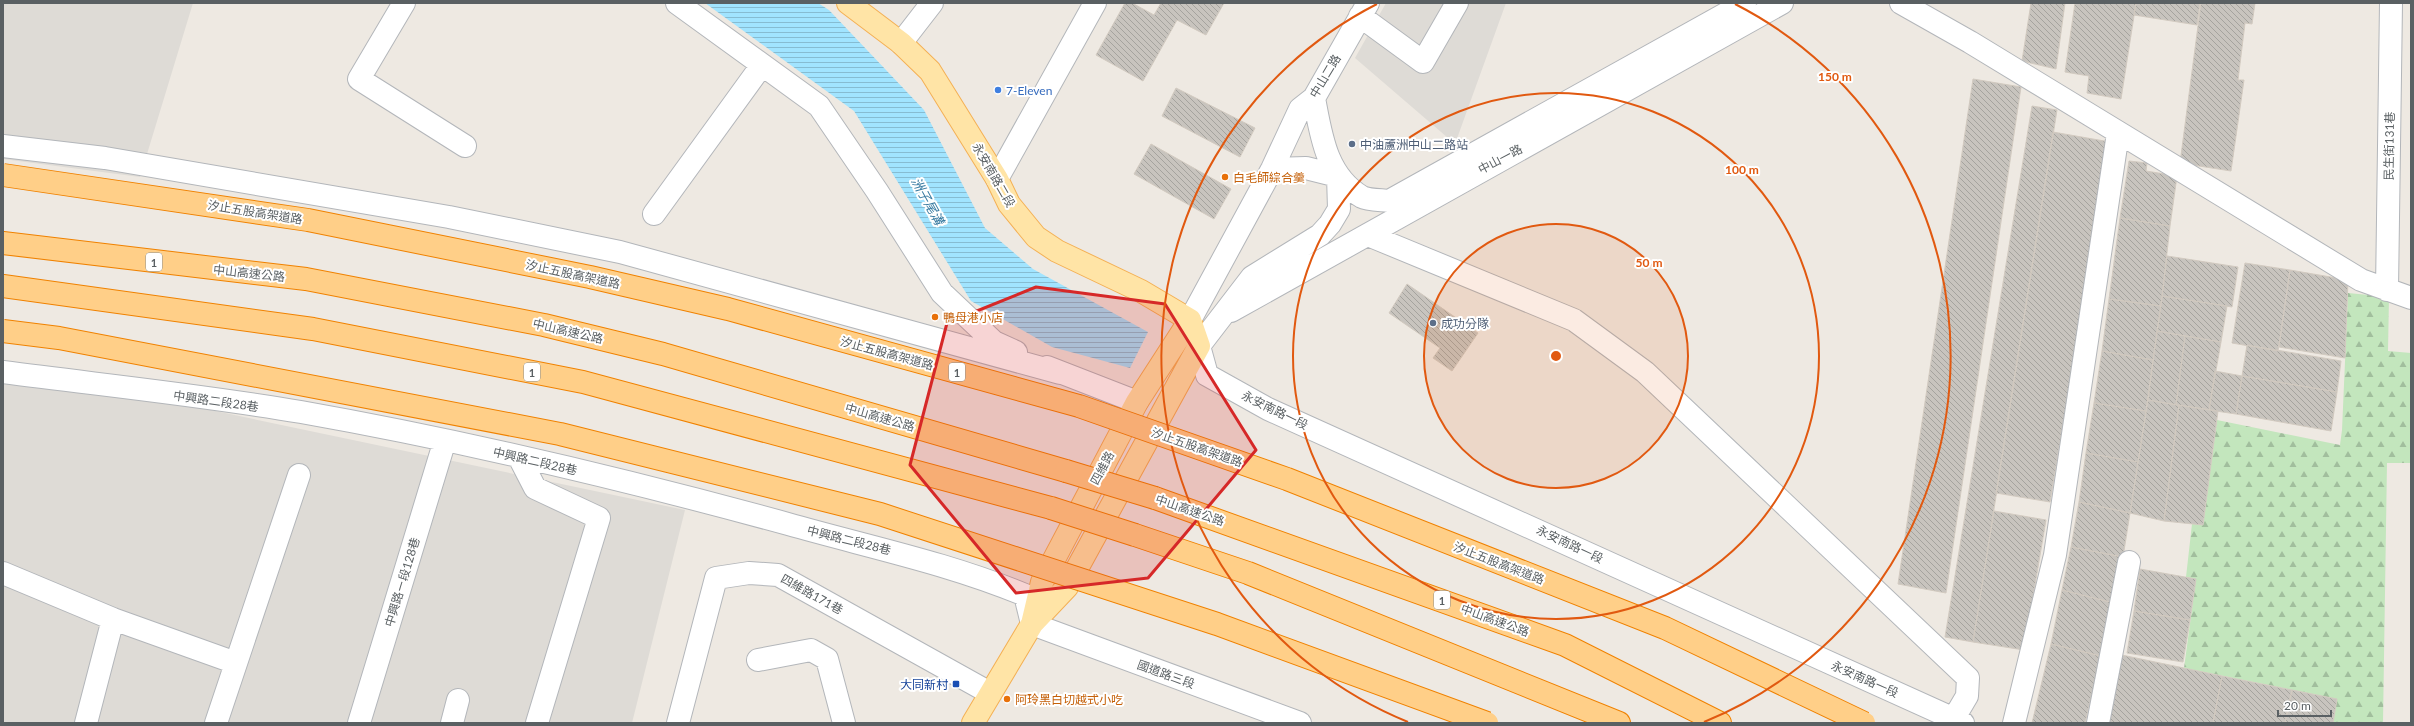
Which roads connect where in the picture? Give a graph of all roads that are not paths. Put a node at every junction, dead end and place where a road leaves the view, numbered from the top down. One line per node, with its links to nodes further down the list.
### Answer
1 (404, 3): 17 (street)
2 (677, 3): 13 (street)
3 (848, 3): 12 (main road, 永安南路二段)
4 (932, 3): 12 (street)
5 (1095, 3): 21 (street)
6 (1457, 3): 11 (street)
7 (1745, 3): 20 (street, 中山一路)
8 (1782, 3): 23 (street, 中山一路)
9 (1902, 3): 15 (street)
10 (2391, 3): 26 (street, 民生街131巷)
11 (1364, 9): 14 (street, 中山二路)
12 (901, 43): 21 (main road, 永安南路二段)
13 (762, 65): 22 (street); 33 (street)
14 (1314, 98): 18 (street, 中山二路); 20 (street, 中山一路)
15 (2118, 133): 26 (street); 60 (street)
16 (3, 146): 33 (street)
17 (465, 146)
18 (1272, 169): 20 (street); 29 (street, 中山二路)
19 (3, 175): 59 (highway, 汐止五股高架道路 / 1, bridge)
20 (1338, 176): 28 (street, 中山一路)
21 (997, 179): 29 (main road, 永安南路二段)
22 (654, 214)
23 (1368, 235): 28 (street, 中山一路); 46 (street)
24 (3, 243): 58 (highway, 中山高速公路 / 1, bridge)
25 (3, 286): 57 (highway, 1, bridge)
26 (2387, 290): 27 (street)
27 (2411, 298)
28 (1220, 318): 31 (street, 中山一路)
29 (1190, 320): 31 (main road); 34 (main road, 四維路)
30 (3, 331): 56 (highway, bridge)
31 (1199, 346): 41 (main road, 四維路); 46 (street, 永安南路一段)
32 (3, 372): 35 (street, 中興路二段28巷)
33 (1060, 373): 34 (street)
34 (1137, 402): 41 (main road, 四維路)
35 (445, 440): 36 (street, 中興路二段28巷); 50 (street, 中興路ㄧ段128巷)
36 (519, 457): 41 (street, 中興路二段28巷); 52 (street)
37 (299, 475): 43 (street)
38 (2129, 562): 61 (street)
39 (3, 572): 40 (street)
40 (113, 619): 43 (street); 48 (street)
41 (1032, 624): 44 (main road, 四維路); 55 (street, 國道路三段)
42 (758, 660): 47 (street)
43 (236, 663): 49 (street)
44 (990, 693): 53 (street, 四維路171巷); 54 (main road, 四維路)
45 (458, 700): 51 (street)
46 (1958, 721)
47 (841, 722)
48 (86, 723)
49 (216, 723)
50 (359, 723)
51 (452, 723)
52 (537, 723)
53 (678, 723)
54 (973, 723)
55 (1300, 723)
56 (1487, 723)
57 (1619, 723)
58 (1720, 723)
59 (1864, 723)
60 (2014, 723)
61 (2098, 723)

